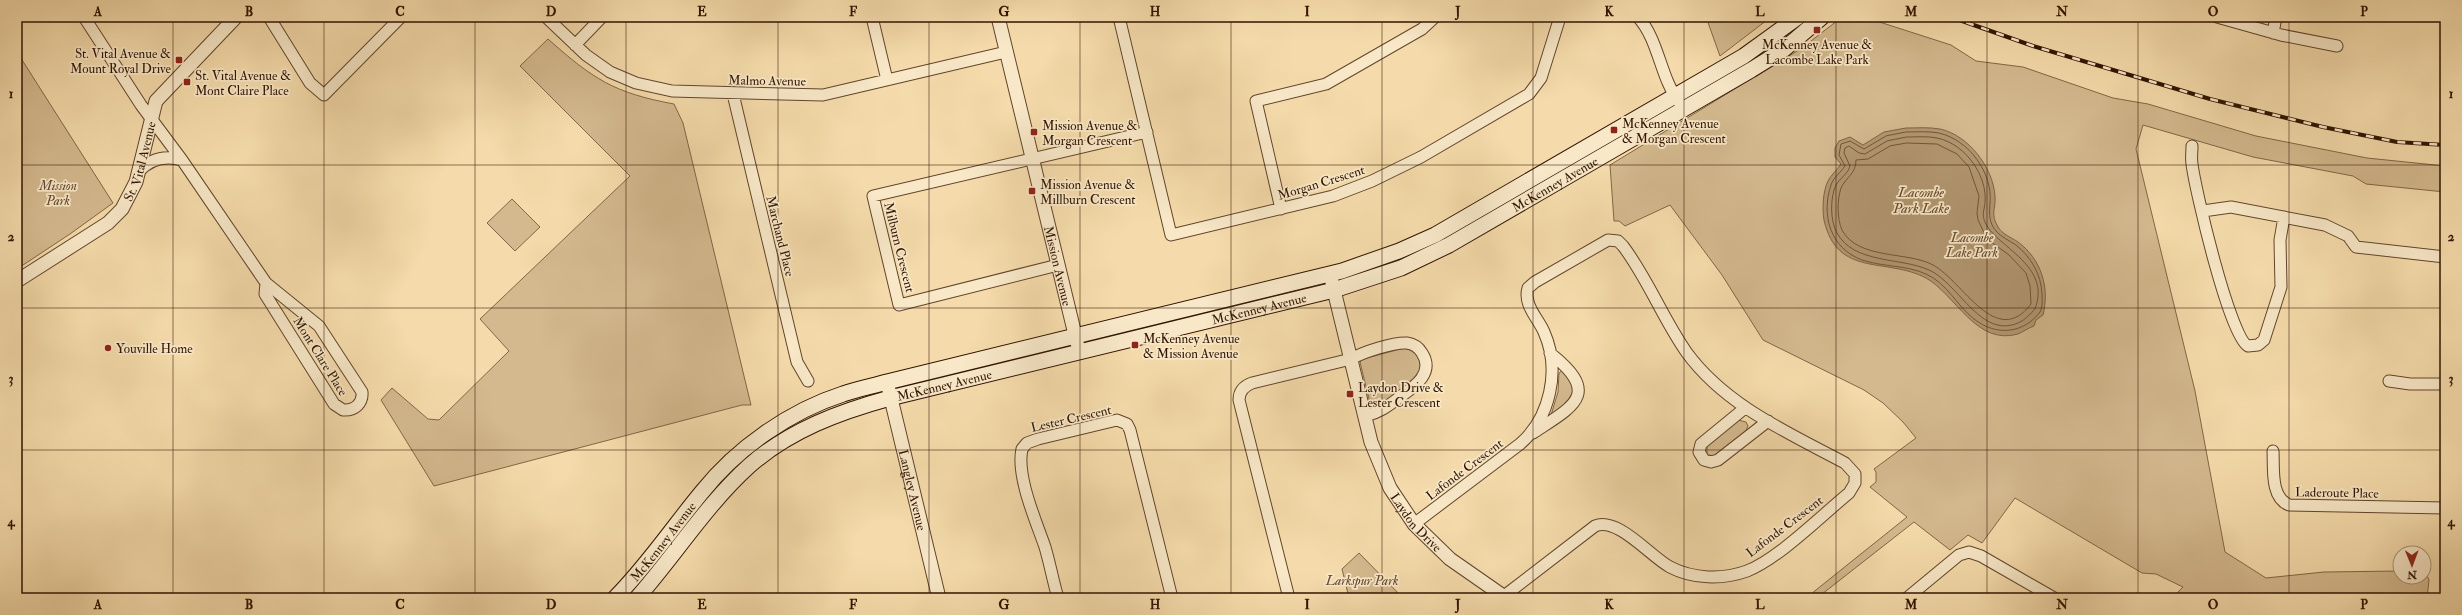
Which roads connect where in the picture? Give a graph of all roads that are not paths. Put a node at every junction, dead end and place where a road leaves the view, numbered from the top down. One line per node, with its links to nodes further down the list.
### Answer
1 (84, 17): 25 (street, Mont Clare Place)
2 (236, 17): 25 (street, St. Vital Avenue)
3 (269, 17): 4 (street)
4 (401, 17)
5 (546, 17): 18 (street, Malmo Avenue)
6 (602, 17): 18 (street)
7 (872, 17): 21 (street)
8 (998, 17): 20 (street, Mission Avenue)
9 (1119, 17): 26 (street, Morgan Crescent)
10 (1435, 17): 31 (street)
11 (1560, 17): 31 (street, Morgan Crescent)
12 (1638, 17): 23 (street)
13 (1798, 17): 23 (main road, McKenney Avenue)
14 (1822, 17): 24 (main road, McKenney Avenue)
15 (2217, 17): 17 (street)
16 (2276, 17): 17 (street)
17 (2273, 33): 19 (street)
18 (575, 45): 22 (street, Malmo Avenue)
19 (2337, 46)
20 (1006, 52): 21 (street, Malmo Avenue); 29 (street, Mission Avenue)
21 (887, 80): 22 (street, Malmo Avenue)
22 (732, 94): 44 (street, Marchand Place)
23 (1674, 96): 24 (street); 36 (main road, McKenney Avenue)
24 (1684, 109): 39 (main road, McKenney Avenue)
25 (151, 118): 28 (street, Mont Clare Place); 30 (street, St. Vital Avenue)
26 (1147, 132): 29 (street); 31 (street, Morgan Crescent)
27 (2192, 146): 32 (street)
28 (182, 160): 30 (street); 38 (street, Mont Clare Place)
29 (1033, 160): 35 (street, Mission Avenue); 35 (street, Milburn Crescent)
30 (138, 172): 37 (street, St. Vital Avenue)
31 (1281, 209)
32 (2203, 210): 33 (street); 33 (street)
33 (2284, 217): 34 (street)
34 (2445, 257)
35 (1058, 265): 40 (street, Mission Avenue)
36 (1330, 274): 39 (street, Laydon Drive); 40 (main road, McKenney Avenue)
37 (17, 281)
38 (266, 283): 38 (street, Mont Clare Place)
39 (1334, 290): 41 (main road, McKenney Avenue); 43 (street, Laydon Drive)
40 (1076, 336): 41 (street, Mission Avenue); 46 (main road, McKenney Avenue)
41 (1079, 351): 48 (main road, McKenney Avenue)
42 (1550, 353): 49 (street, Lafonde Crescent); 52 (street, Lafonde Crescent); 52 (street, Lafonde Crescent)
43 (1351, 359): 50 (street, Laydon Drive); 50 (street); 62 (street)
44 (808, 381)
45 (2389, 381): 47 (street)
46 (887, 382): 48 (street, Langley Avenue); 57 (main road, McKenney Avenue)
47 (2445, 384)
48 (890, 398): 58 (main road, McKenney Avenue); 59 (street, Langley Avenue)
49 (1745, 408): 51 (street, Lafonde Crescent); 51 (street)
50 (1365, 416): 55 (street, Laydon Drive)
51 (1768, 421): 56 (street, Lafonde Crescent)
52 (1529, 435): 55 (street, Lafonde Crescent)
53 (2273, 451): 54 (street, Laderoute Place)
54 (2445, 508)
55 (1414, 524): 56 (street, Laydon Drive)
56 (1505, 597)
57 (615, 598)
58 (636, 598)
59 (939, 598)
60 (1058, 598): 61 (street, Lester Crescent)
61 (1172, 598)
62 (1289, 598)
63 (1907, 598): 64 (street)
64 (2054, 598)

